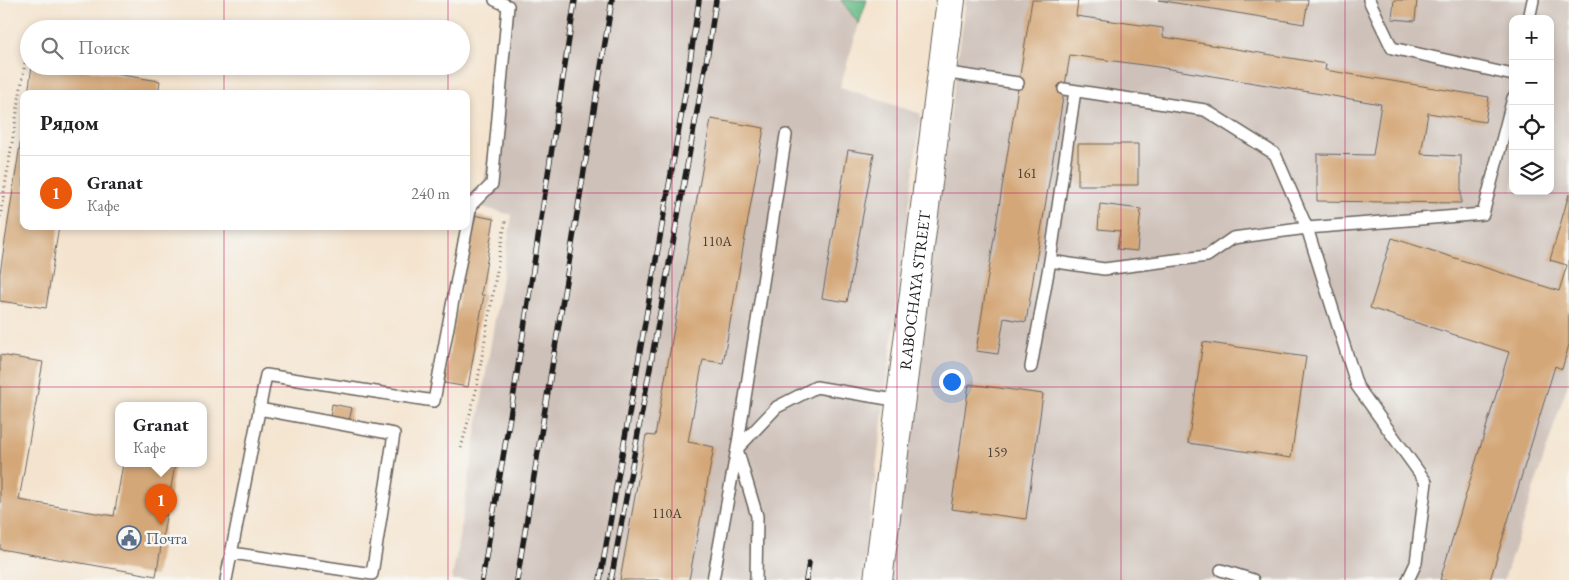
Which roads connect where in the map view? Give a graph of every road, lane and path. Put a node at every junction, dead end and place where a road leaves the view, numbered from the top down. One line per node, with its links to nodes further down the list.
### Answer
1 (495, 0): 14 (lane)
2 (951, 0): 6 (street, RABOCHAYA STREET)
3 (1369, 0): 7 (lane)
4 (1533, 0): 5 (lane)
5 (1530, 15)
6 (942, 72): 9 (lane); 21 (street, RABOCHAYA STREET)
7 (1509, 74)
8 (23, 75): 10 (path)
9 (1018, 83)
10 (21, 90)
11 (20, 94): 15 (path)
12 (1511, 105): 17 (lane)
13 (786, 135): 24 (lane)
14 (470, 205)
15 (0, 217)
16 (506, 218): 23 (path)
17 (1306, 228): 19 (lane); 19 (lane); 32 (lane)
18 (465, 230): 22 (lane)
19 (1050, 260): 20 (lane)
20 (1031, 367)
21 (900, 401): 24 (lane); 30 (street, RABOCHAYA STREET)
22 (260, 409): 25 (lane); 25 (lane)
23 (461, 448)
24 (737, 449): 28 (lane); 29 (lane)
25 (232, 553): 27 (lane)
26 (1221, 570): 31 (lane)
27 (226, 580)
28 (713, 580)
29 (756, 580)
30 (878, 580)
31 (1253, 580)
32 (1408, 580)

